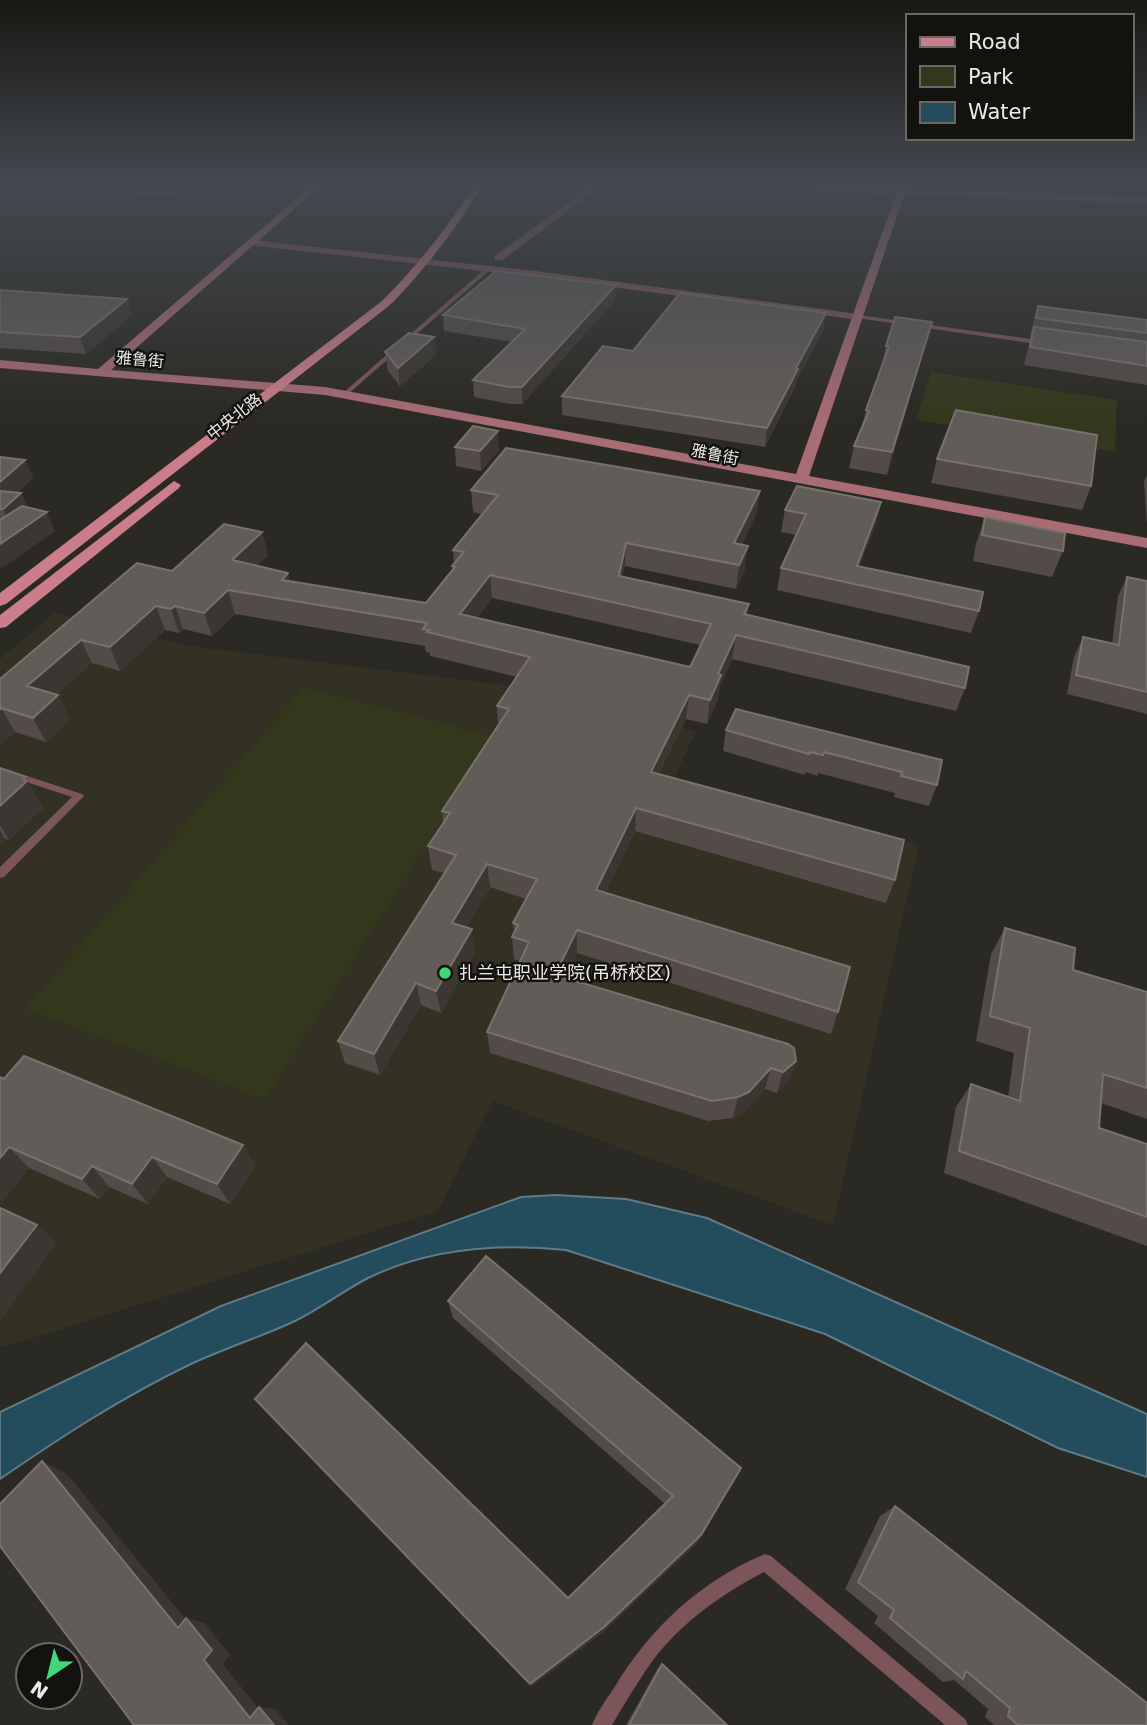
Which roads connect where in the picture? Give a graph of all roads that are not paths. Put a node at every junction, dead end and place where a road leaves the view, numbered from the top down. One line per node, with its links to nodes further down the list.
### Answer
1 (438, 263): 12 (main road, 中央北路)
2 (227, 264): 10 (street)
3 (422, 264): 11 (main road, 中央北路)
4 (442, 264): 6 (street)
5 (877, 264): 7 (street)
6 (488, 269): 7 (street); 13 (lane)
7 (859, 317): 8 (lane); 15 (street)
8 (1055, 344)
9 (0, 364): 10 (street, 雅鲁街)
10 (99, 374): 11 (street, 雅鲁街)
11 (277, 388): 12 (street, 雅鲁街); 19 (main road, 中央北路)
12 (295, 390): 13 (street, 雅鲁街); 14 (main road, 中央北路); 18 (street, 雅鲁街)
13 (345, 394): 15 (street, 雅鲁街)
14 (214, 454)
15 (801, 478): 17 (street, 雅鲁街)
16 (181, 480): 20 (main road)
17 (1147, 543)
18 (1147, 553)
19 (0, 601)
20 (0, 623)
21 (0, 782): 22 (lane)
22 (0, 874)
23 (601, 1725): 24 (lane)
24 (959, 1725)

